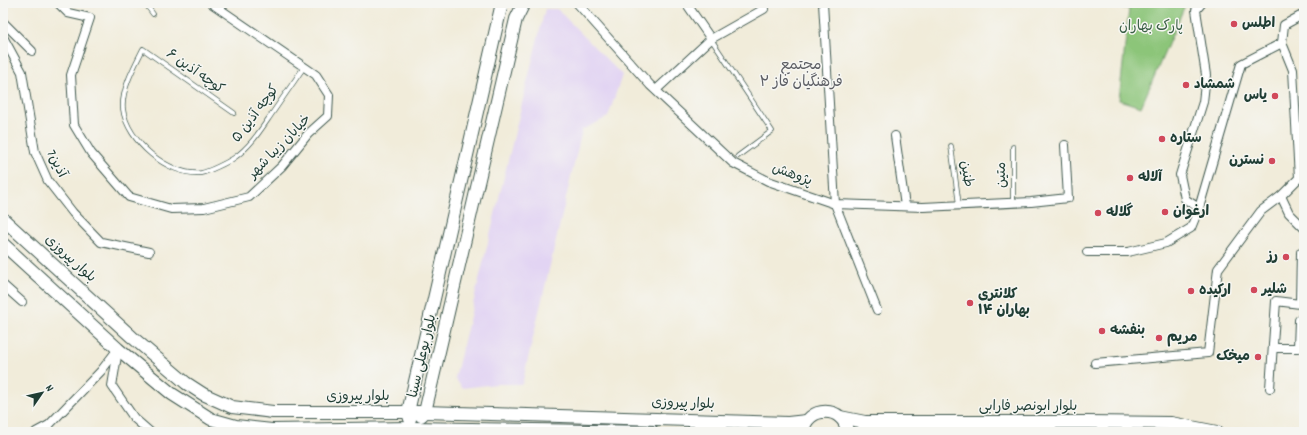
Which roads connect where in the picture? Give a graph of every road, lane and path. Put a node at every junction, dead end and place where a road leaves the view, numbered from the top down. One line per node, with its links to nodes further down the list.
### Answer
1 (58, 3): 19 (street, خیابان زیبا شهر)
2 (145, 3): 11 (lane)
3 (211, 3): 19 (street, خیابان زیبا شهر)
4 (502, 3): 48 (street, بلوار بوعلی سینا)
5 (524, 3): 49 (street, بلوار بوعلی سینا)
6 (577, 3): 20 (street, پژوهش)
7 (686, 3): 15 (street)
8 (760, 3): 15 (street)
9 (824, 3): 30 (street)
10 (1202, 3): 33 (street)
11 (153, 14)
12 (1304, 14): 16 (street)
13 (3, 22): 18 (street)
14 (3, 37): 37 (street, آذین7)
15 (711, 39): 20 (street); 26 (lane)
16 (1282, 43): 27 (street); 33 (street)
17 (143, 49): 19 (lane, کوچه آذین ۵); 21 (lane, کوچه آذین ۶)
18 (32, 51)
19 (304, 67)
20 (656, 90): 30 (street, پژوهش)
21 (234, 113)
22 (895, 136): 32 (street)
23 (1065, 145): 29 (street, پژوهش)
24 (951, 146): 31 (lane, طنین)
25 (1013, 147): 29 (lane, متین)
26 (738, 156)
27 (1301, 176): 28 (street)
28 (1281, 196): 35 (street); 46 (street)
29 (1013, 203): 31 (street, پژوهش)
30 (835, 204): 32 (street, پژوهش); 42 (street)
31 (960, 205): 32 (street, پژوهش)
32 (904, 206)
33 (1199, 208): 38 (street)
34 (3, 219): 48 (street, بلوار پیروزی)
35 (1304, 228)
36 (3, 244): 45 (street, بلوار پیروزی)
37 (149, 252)
38 (1087, 252)
39 (1304, 252): 44 (street)
40 (3, 285): 41 (street)
41 (22, 302)
42 (877, 310)
43 (1304, 320): 44 (street)
44 (1273, 348): 47 (street)
45 (118, 349): 54 (street, بلوار پیروزی); 56 (street); 57 (street)
46 (1095, 363)
47 (1270, 388)
48 (408, 412): 49 (street, بلوار پیروزی); 53 (street, بلوار بوعلی سینا)
49 (425, 412): 51 (street, بلوار پیروزی); 53 (street, بلوار بوعلی سینا)
50 (840, 417): 51 (street, بلوار ابونصر فارابی); 52 (street, بلوار ابونصر فارابی); 60 (street)
51 (804, 426)
52 (962, 429): 55 (street, بلوار ابونصر فارابی); 61 (street, بلوار ابونصر فارابی)
53 (413, 430): 54 (street, بلوار پیروزی); 58 (street, بلوار پیروزی)
54 (269, 431)
55 (869, 431)
56 (36, 432)
57 (150, 432)
58 (608, 432): 59 (street, بلوار پیروزی)
59 (653, 432)
60 (847, 432)
61 (1217, 432)

